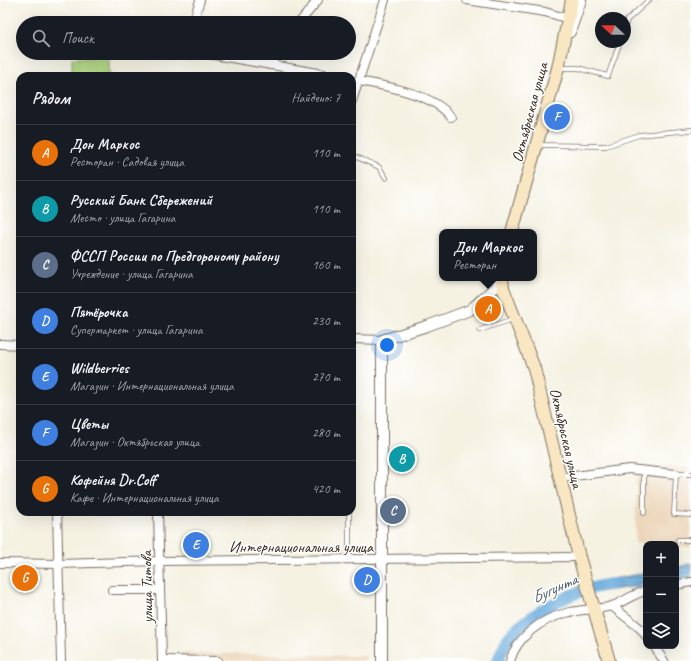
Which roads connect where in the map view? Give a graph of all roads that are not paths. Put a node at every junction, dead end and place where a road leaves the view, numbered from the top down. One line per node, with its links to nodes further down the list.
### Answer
1 (200, 0): 8 (street)
2 (318, 0): 9 (street)
3 (384, 0): 18 (street)
4 (467, 0): 11 (street)
5 (572, 0): 11 (main road, Октябрьская улица)
6 (581, 0): 16 (street)
7 (649, 0): 10 (lane)
8 (195, 16)
9 (305, 16)
10 (631, 16)
11 (569, 19): 16 (main road, Октябрьская улица)
12 (618, 48): 16 (lane)
13 (245, 60): 15 (street)
14 (273, 60): 15 (street)
15 (270, 64): 17 (street)
16 (559, 65): 22 (main road, Октябрьская улица)
17 (313, 72)
18 (359, 81): 19 (street); 20 (street)
19 (356, 90)
20 (450, 117)
21 (691, 130): 22 (lane)
22 (537, 145): 25 (main road, Октябрьская улица)
23 (356, 157): 24 (lane)
24 (386, 178)
25 (513, 229)
26 (501, 281): 31 (street)
27 (502, 281): 28 (main road, Октябрьская улица)
28 (516, 319): 29 (lane); 37 (main road, Октябрьская улица)
29 (480, 330)
30 (356, 339): 31 (street)
31 (382, 340): 46 (street)
32 (0, 344): 33 (street)
33 (16, 344)
34 (644, 470): 35 (street); 37 (street); 38 (lane)
35 (676, 474): 36 (lane); 39 (lane)
36 (691, 474)
37 (559, 478): 45 (main road, Октябрьская улица)
38 (644, 513)
39 (691, 515)
40 (57, 516): 50 (street)
41 (158, 516): 48 (street, улица Титова)
42 (349, 516): 47 (lane)
43 (678, 540): 44 (lane)
44 (691, 540)
45 (579, 557): 46 (street, Интернациональная улица); 56 (main road, Октябрьская улица)
46 (381, 559): 47 (street, Интернациональная улица); 63 (street)
47 (349, 560): 48 (street, Интернациональная улица)
48 (160, 561): 50 (street, Интернациональная улица); 54 (street, улица Титова)
49 (0, 563): 50 (street, Интернациональная улица)
50 (59, 564): 61 (street)
51 (691, 582): 52 (street)
52 (679, 584)
53 (112, 590): 54 (street)
54 (160, 590): 60 (street, улица Титова)
55 (643, 591): 57 (street)
56 (592, 606): 57 (street); 64 (street); 65 (main road, Октябрьская улица)
57 (612, 606): 58 (street)
58 (643, 632)
59 (656, 649): 66 (street)
60 (162, 660): 62 (street)
61 (61, 661)
62 (218, 661)
63 (382, 661)
64 (510, 661)
65 (609, 661)
66 (664, 661)

